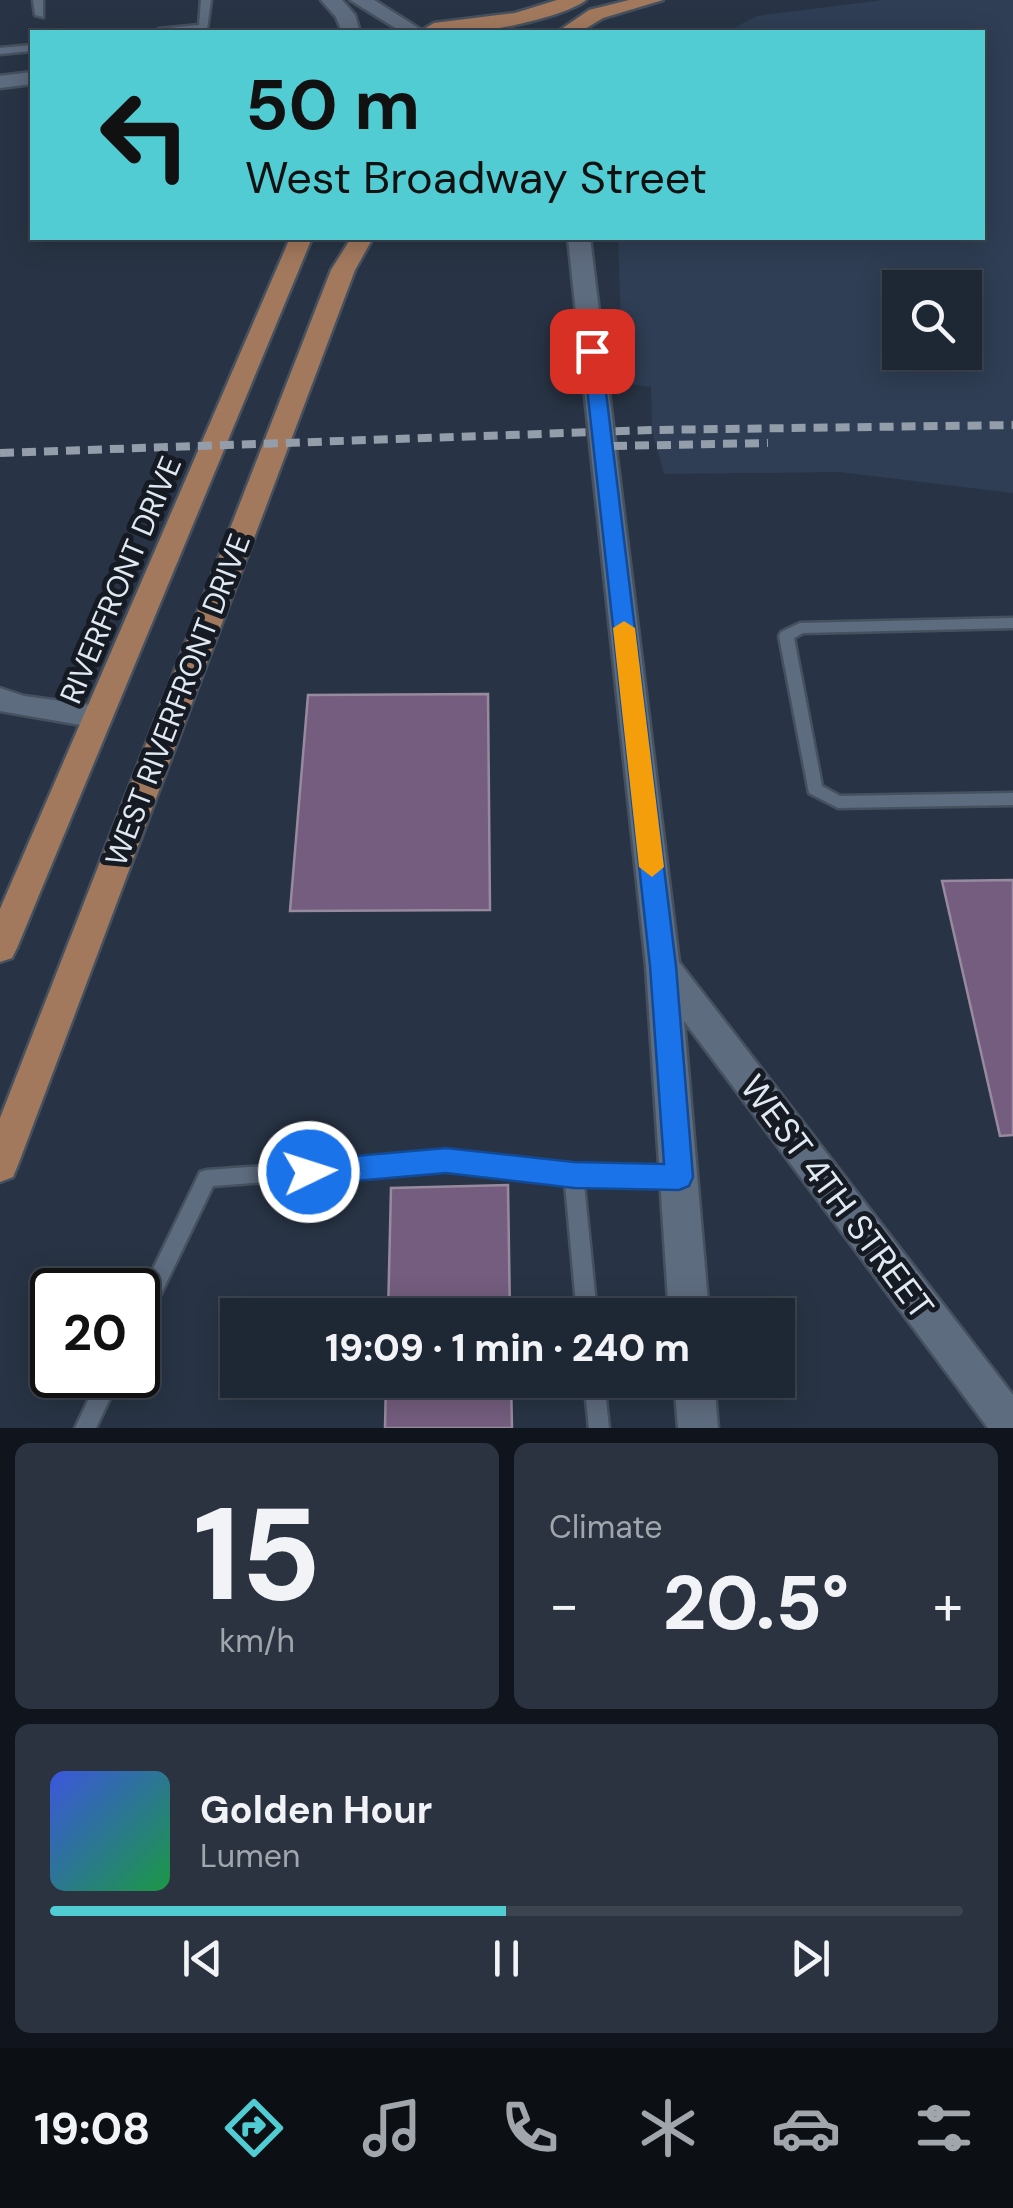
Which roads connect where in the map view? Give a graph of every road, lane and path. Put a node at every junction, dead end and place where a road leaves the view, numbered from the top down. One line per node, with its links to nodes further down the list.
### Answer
1 (38, 0): 8 (lane)
2 (206, 0): 9 (lane)
3 (331, 0): 10 (main road)
4 (360, 0): 11 (main road)
5 (576, 0): 12 (main road)
6 (653, 0): 13 (main road)
7 (664, 0): 14 (main road)
8 (40, 15)
9 (204, 30)
10 (350, 30)
11 (418, 30)
12 (428, 30)
13 (570, 30)
14 (613, 30)
15 (30, 48): 16 (lane)
16 (0, 52)
17 (30, 78): 18 (main road)
18 (0, 82)
19 (300, 240): 24 (main road, RIVERFRONT DRIVE)
20 (361, 240): 28 (main road, WEST RIVERFRONT DRIVE)
21 (579, 240): 27 (main road)
22 (1013, 623): 25 (lane)
23 (0, 699): 24 (main road)
24 (98, 717): 26 (main road, RIVERFRONT DRIVE)
25 (1013, 799)
26 (0, 948)
27 (663, 966): 30 (main road); 40 (main road, WEST 4TH STREET)
28 (0, 1165)
29 (574, 1175): 30 (lane); 31 (lane); 32 (lane)
30 (679, 1177): 33 (main road)
31 (160, 1275)
32 (585, 1298)
33 (689, 1298)
34 (100, 1398): 37 (lane)
35 (596, 1398): 38 (lane)
36 (696, 1398): 39 (main road)
37 (85, 1428)
38 (600, 1428)
39 (698, 1428)
40 (1013, 1428)

